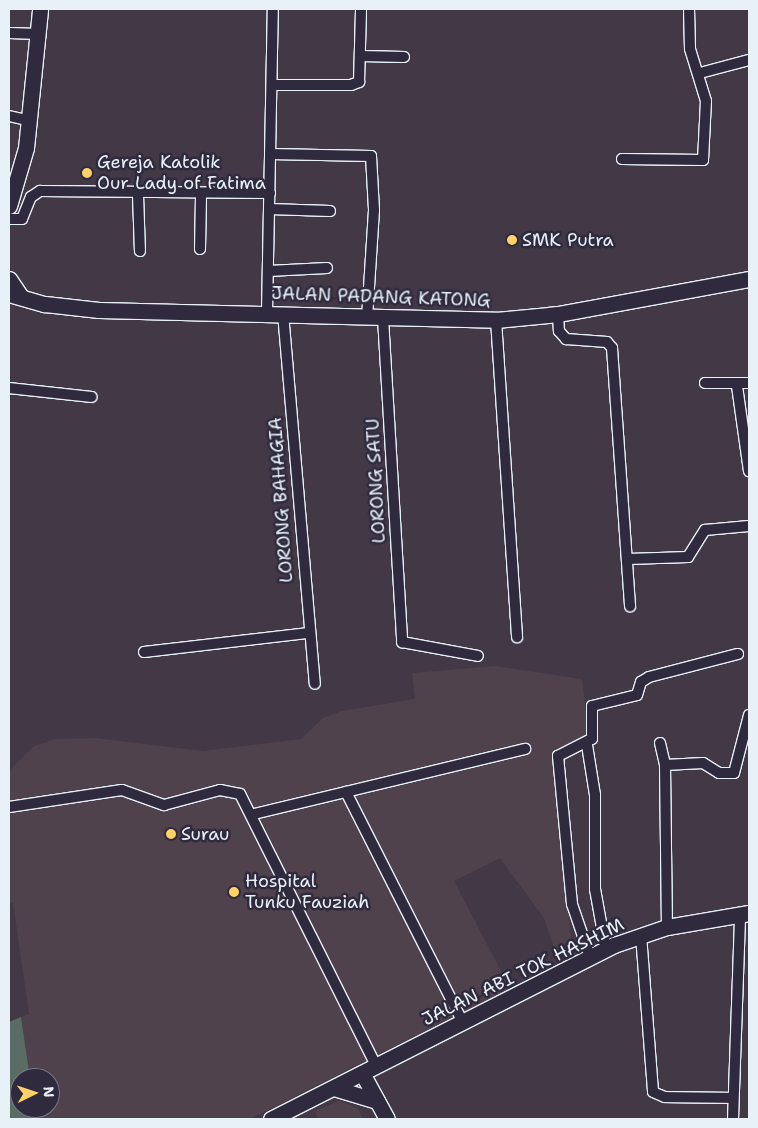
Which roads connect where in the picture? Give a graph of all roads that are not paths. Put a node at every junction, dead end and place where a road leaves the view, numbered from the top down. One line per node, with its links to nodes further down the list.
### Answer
1 (40, 9): 6 (main road)
2 (273, 9): 11 (street)
3 (361, 9): 7 (street)
4 (690, 9): 10 (street)
5 (9, 33): 6 (street)
6 (39, 34): 13 (main road)
7 (361, 56): 8 (street); 11 (street)
8 (404, 56)
9 (749, 60): 10 (street)
10 (700, 73): 15 (street)
11 (272, 85): 14 (street)
12 (9, 116): 13 (street)
13 (30, 121): 16 (main road)
14 (270, 154): 17 (street); 34 (street)
15 (622, 159)
16 (11, 189): 20 (main road)
17 (270, 193): 18 (street); 21 (street)
18 (201, 194): 19 (street); 24 (street)
19 (138, 195): 23 (street); 25 (street)
20 (9, 206)
21 (270, 209): 22 (street); 27 (street)
22 (330, 211)
23 (9, 219)
24 (200, 249)
25 (140, 251)
26 (327, 268): 27 (street)
27 (268, 271): 31 (street)
28 (9, 278): 30 (main road)
29 (749, 279): 33 (main road, JALAN PADANG KATONG)
30 (13, 298): 31 (main road, JALAN PADANG KATONG)
31 (267, 312): 32 (main road, JALAN PADANG KATONG)
32 (283, 312): 34 (main road, JALAN PADANG KATONG); 46 (street, LORONG BAHAGIA)
33 (558, 314): 36 (main road, JALAN PADANG KATONG); 44 (street)
34 (367, 317): 35 (main road, JALAN PADANG KATONG)
35 (382, 318): 36 (main road, JALAN PADANG KATONG); 50 (street, LORONG SATU)
36 (496, 320): 47 (street)
37 (705, 383): 39 (street)
38 (749, 384): 39 (street)
39 (737, 386): 42 (street)
40 (9, 388): 41 (street)
41 (92, 397)
42 (749, 471)
43 (749, 526): 44 (street)
44 (628, 559): 45 (street)
45 (630, 606)
46 (307, 633): 48 (street); 51 (street, LORONG BAHAGIA)
47 (517, 638)
48 (144, 652)
49 (738, 654): 54 (street)
50 (478, 656)
51 (315, 684)
52 (749, 715): 56 (street)
53 (660, 743): 56 (street)
54 (587, 745): 63 (street); 64 (street)
55 (525, 749): 57 (street)
56 (665, 765): 61 (street)
57 (346, 792): 59 (street); 65 (street)
58 (9, 807): 59 (street)
59 (254, 814): 67 (street)
60 (744, 913): 61 (main road, JALAN ABI TOK HASHIM); 70 (street)
61 (666, 927): 62 (main road, JALAN ABI TOK HASHIM)
62 (641, 935): 63 (main road, JALAN ABI TOK HASHIM); 70 (street)
63 (606, 950): 64 (main road, JALAN ABI TOK HASHIM)
64 (590, 957): 65 (main road, JALAN ABI TOK HASHIM)
65 (462, 1022): 66 (main road, JALAN ABI TOK HASHIM)
66 (391, 1059): 67 (main road, JALAN ABI TOK HASHIM); 71 (main road)
67 (376, 1066): 68 (main road, JALAN ABI TOK HASHIM)
68 (362, 1073): 69 (main road, JALAN ABI TOK HASHIM); 71 (main road)
69 (334, 1088): 71 (main road); 72 (main road, JALAN ABI TOK HASHIM)
70 (733, 1098): 74 (street)
71 (377, 1101): 73 (main road)
72 (272, 1119)
73 (387, 1119)
74 (733, 1119)

